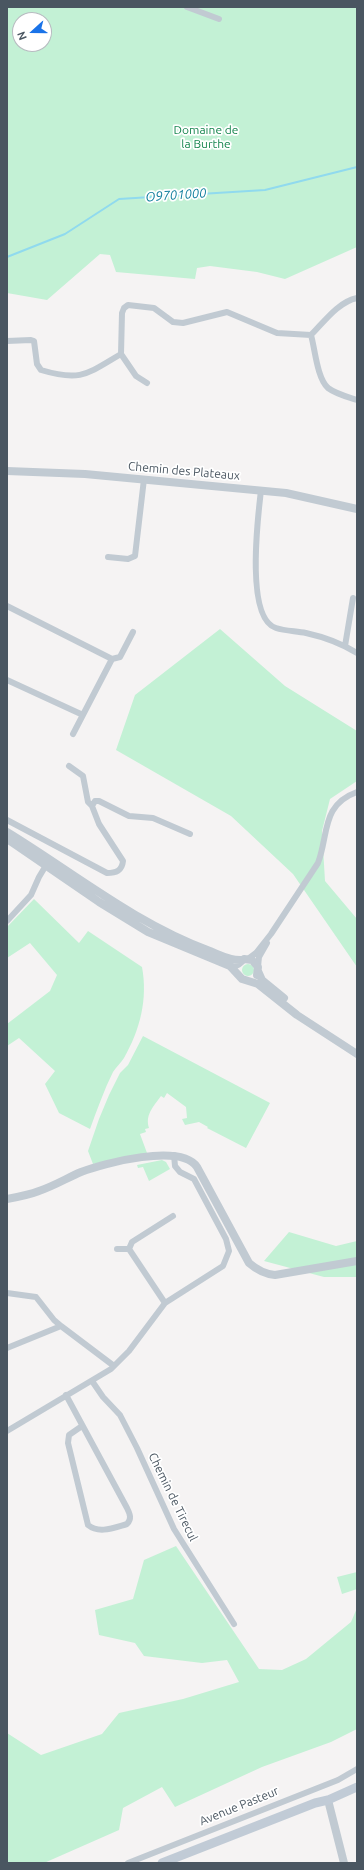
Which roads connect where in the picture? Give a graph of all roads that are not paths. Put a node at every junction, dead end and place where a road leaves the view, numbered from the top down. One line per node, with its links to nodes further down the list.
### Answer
1 (187, 7): 2 (street)
2 (219, 19)
3 (357, 298): 4 (street)
4 (311, 335): 6 (street); 8 (street)
5 (7, 341): 6 (street)
6 (121, 354): 7 (street)
7 (147, 383)
8 (357, 400)
9 (7, 470): 10 (street, Chemin des Plateaux)
10 (144, 479): 11 (street, Chemin des Plateaux); 13 (street)
11 (261, 490): 12 (street, Chemin des Plateaux); 17 (street)
12 (357, 510)
13 (108, 557)
14 (353, 598): 17 (street)
15 (7, 606): 19 (street)
16 (133, 632): 19 (street)
17 (345, 646): 18 (street)
18 (357, 653)
19 (112, 660): 21 (street)
20 (7, 680): 21 (street)
21 (83, 715): 22 (street)
22 (73, 734)
23 (69, 766): 25 (street)
24 (357, 792): 32 (street)
25 (92, 806): 26 (street); 28 (street)
26 (7, 820)
27 (7, 832): 30 (street)
28 (190, 834)
29 (7, 839): 30 (street)
30 (48, 863): 31 (street); 33 (street); 35 (street)
31 (7, 921)
32 (271, 934): 33 (street); 34 (street)
33 (245, 960): 34 (street); 35 (street)
34 (258, 969): 36 (street); 37 (street)
35 (237, 973): 36 (street)
36 (249, 980): 38 (street)
37 (357, 1048)
38 (357, 1054)
39 (174, 1155): 40 (street); 44 (street); 46 (street)
40 (7, 1199)
41 (172, 1216): 43 (street)
42 (117, 1249): 43 (street)
43 (129, 1249): 46 (street)
44 (357, 1261)
45 (7, 1293): 47 (street)
46 (165, 1303): 49 (street)
47 (61, 1326): 48 (street); 49 (street)
48 (7, 1348)
49 (114, 1366): 50 (street)
50 (92, 1381): 51 (street); 54 (street, Chemin de Tirecul)
51 (66, 1396): 52 (street); 53 (street)
52 (82, 1426): 52 (street)
53 (7, 1431)
54 (234, 1624)
55 (357, 1769): 58 (street, Avenue Pasteur)
56 (357, 1787): 57 (main road, Avenue Pasteur)
57 (328, 1800): 59 (main road, Avenue Pasteur); 60 (street)
58 (128, 1863)
59 (162, 1863)
60 (344, 1863)

